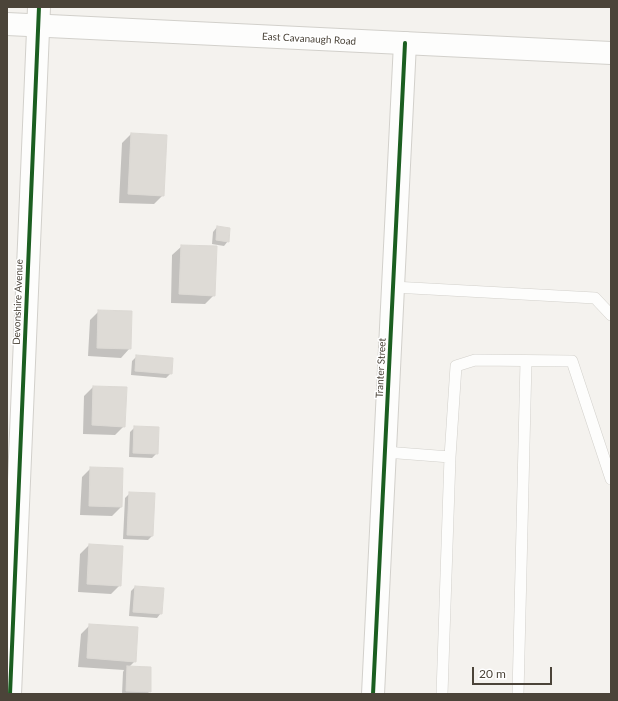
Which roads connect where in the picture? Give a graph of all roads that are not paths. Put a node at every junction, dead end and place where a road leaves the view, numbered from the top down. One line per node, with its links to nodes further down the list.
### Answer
1 (39, 17): 2 (street, East Cavanaugh Road); 3 (street, East Cavanaugh Road); 11 (street, Devonshire Avenue)
2 (7, 24)
3 (405, 43): 4 (street, East Cavanaugh Road); 5 (street, Tranter Street)
4 (611, 53)
5 (393, 287): 6 (lane); 8 (street, Tranter Street)
6 (611, 315)
7 (526, 360): 9 (lane); 10 (lane); 14 (lane)
8 (385, 452): 9 (lane); 12 (street, Tranter Street)
9 (450, 457): 13 (lane)
10 (611, 479)
11 (10, 694)
12 (373, 694)
13 (442, 694)
14 (518, 694)

